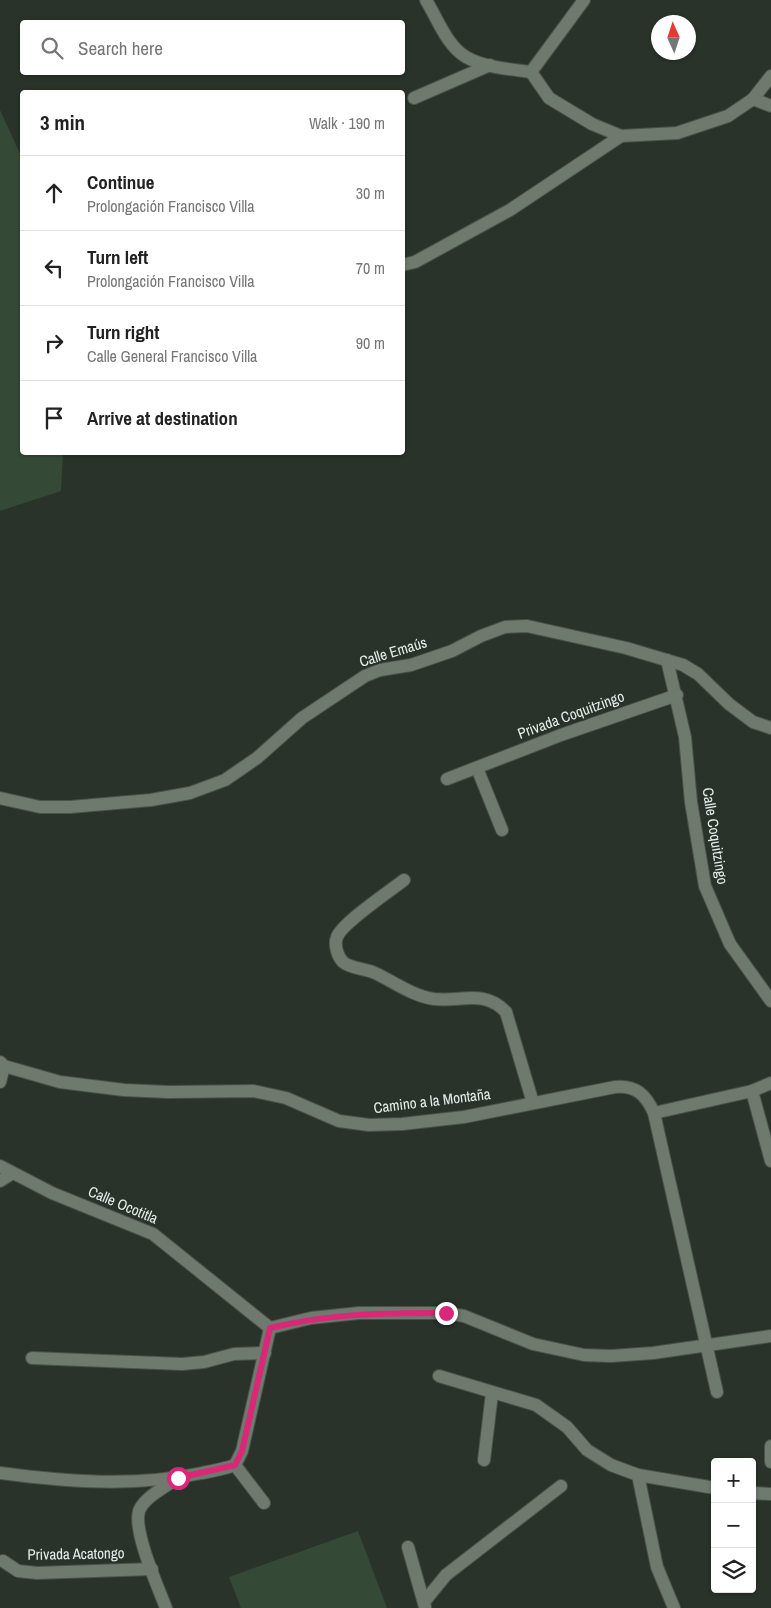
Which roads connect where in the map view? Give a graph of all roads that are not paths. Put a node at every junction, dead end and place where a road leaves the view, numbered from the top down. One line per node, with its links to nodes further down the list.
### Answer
1 (426, 0): 3 (street)
2 (584, 0): 4 (street)
3 (490, 65): 4 (street); 6 (street)
4 (531, 72): 9 (street)
5 (771, 76): 7 (street)
6 (414, 98)
7 (753, 99): 8 (street); 9 (street)
8 (771, 106)
9 (621, 136): 10 (street)
10 (405, 264)
11 (667, 660): 12 (street, Calle Coquitzingo); 13 (street, Calle Emaús); 16 (street, Calle Emaús)
12 (677, 695): 14 (street, Privada Coquitzingo); 19 (street, Calle Coquitzingo)
13 (771, 728)
14 (478, 768): 15 (street, Privada Coquitzingo); 17 (street)
15 (448, 779)
16 (0, 798)
17 (502, 830)
18 (404, 880): 24 (street)
19 (771, 1001)
20 (2, 1064): 21 (street); 24 (street, Camino a la Montaña)
21 (0, 1082)
22 (771, 1083): 23 (street)
23 (752, 1091): 25 (street); 26 (street)
24 (533, 1102): 25 (street, Camino a la Montaña)
25 (654, 1113): 32 (street, Camino a la Montaña)
26 (771, 1161)
27 (0, 1166): 28 (street, Calle Ocotitla)
28 (11, 1174): 29 (street); 30 (street, Calle Ocotitla)
29 (0, 1181)
30 (270, 1328): 32 (street); 33 (street)
31 (771, 1336): 32 (street)
32 (707, 1344): 36 (street, Camino a la Montaña)
33 (265, 1353): 34 (street); 41 (street)
34 (32, 1358)
35 (439, 1376): 37 (street)
36 (717, 1392)
37 (492, 1394): 39 (street); 43 (street)
38 (771, 1446): 40 (street)
39 (484, 1460)
40 (771, 1462)
41 (235, 1465): 44 (street); 49 (street)
42 (0, 1473): 44 (street)
43 (638, 1475): 46 (street); 55 (street)
44 (178, 1478): 52 (street, Privada Acatongo)
45 (561, 1486): 53 (street)
46 (711, 1487)
47 (756, 1493): 48 (street)
48 (771, 1494)
49 (264, 1503)
50 (408, 1547): 53 (street)
51 (3, 1561): 52 (street, Privada Acatongo)
52 (152, 1569): 54 (street, Privada Acatongo)
53 (424, 1605)
54 (166, 1608)
55 (674, 1608)

